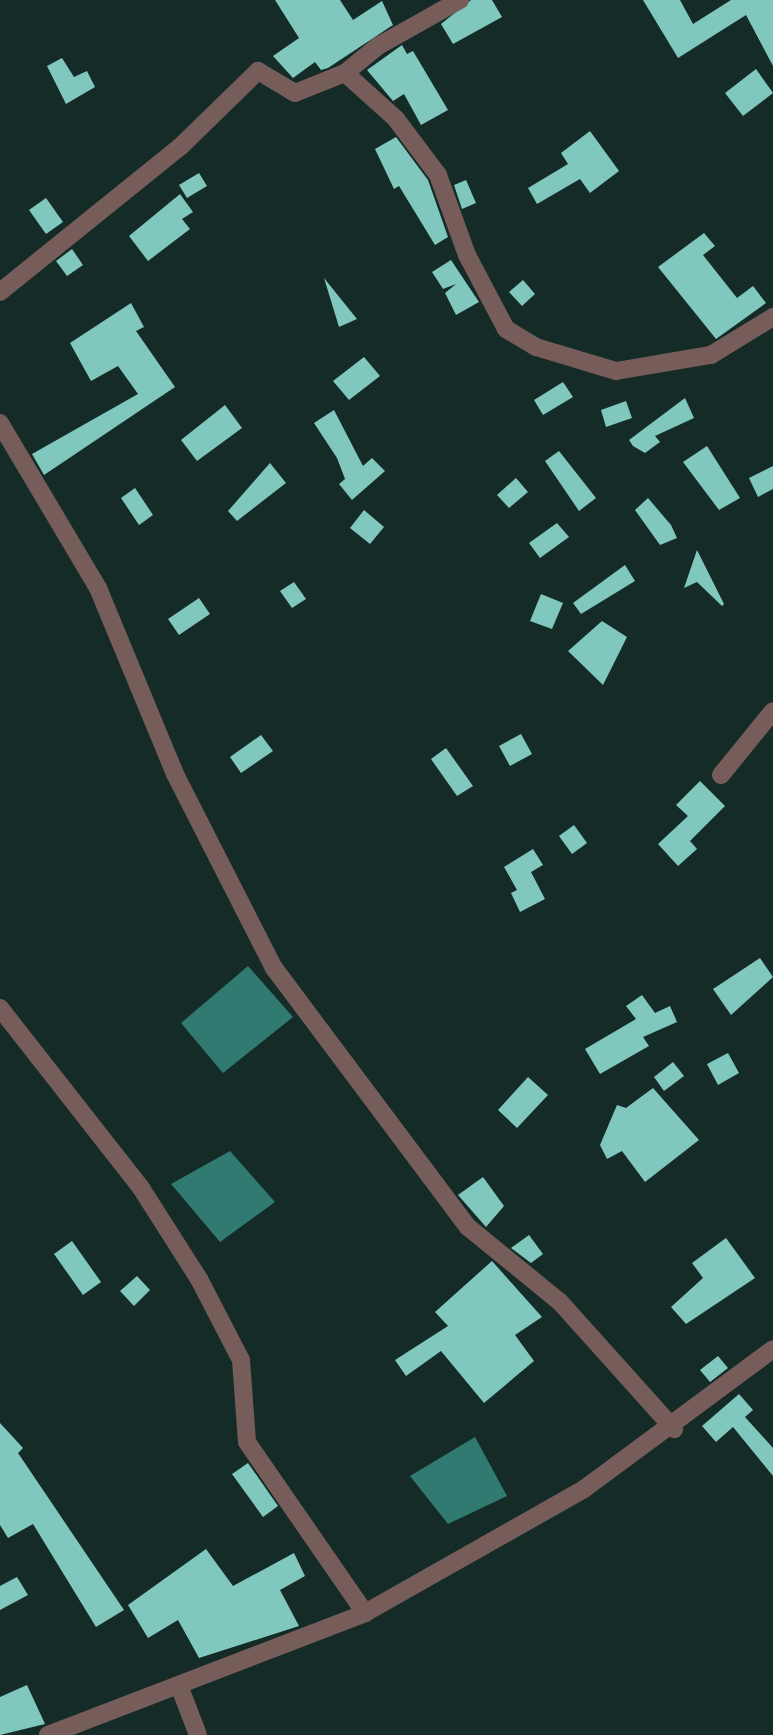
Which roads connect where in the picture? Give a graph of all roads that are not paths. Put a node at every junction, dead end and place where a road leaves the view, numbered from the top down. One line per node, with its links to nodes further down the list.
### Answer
1 (460, 0): 2 (street)
2 (345, 73): 3 (street); 4 (street)
3 (0, 292)
4 (773, 317)
5 (0, 423): 10 (street)
6 (773, 711): 7 (street)
7 (721, 775)
8 (0, 1008): 11 (street)
9 (773, 1349): 10 (street)
10 (674, 1429): 11 (street)
11 (365, 1613): 12 (street)
12 (180, 1688): 13 (street); 14 (street)
13 (48, 1735)
14 (198, 1735)

